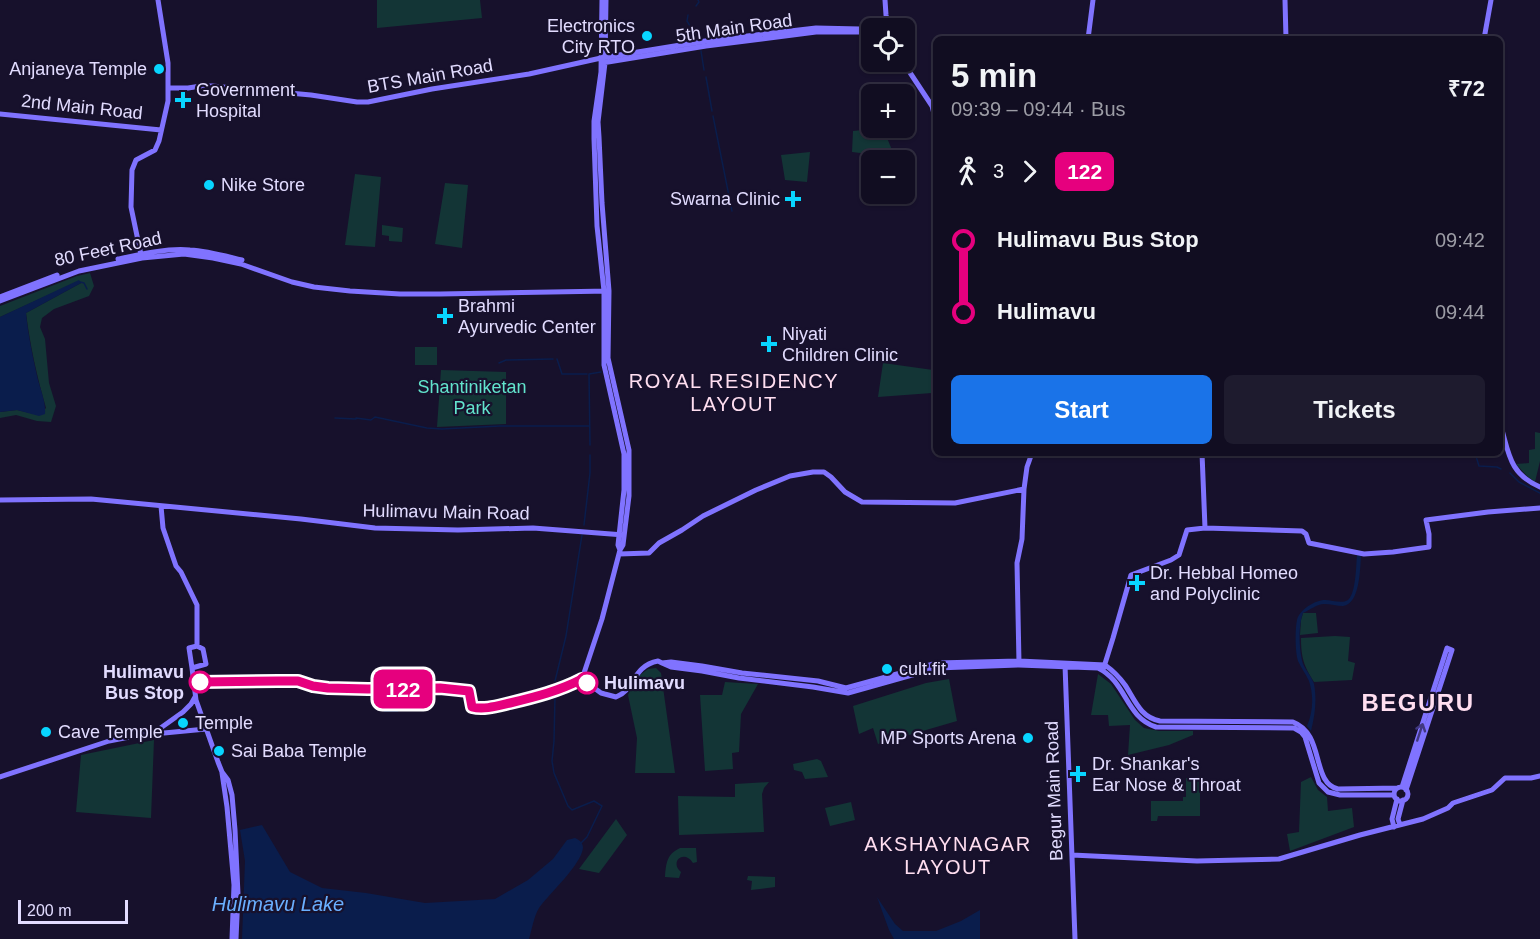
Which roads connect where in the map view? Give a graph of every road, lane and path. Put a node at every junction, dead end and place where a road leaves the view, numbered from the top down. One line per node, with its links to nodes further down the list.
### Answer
1 (158, 0): 15 (street)
2 (602, 0): 13 (street)
3 (606, 0): 13 (street)
4 (885, 0): 8 (street)
5 (1094, 0): 10 (street)
6 (1285, 0): 11 (street)
7 (1491, 0): 12 (street)
8 (887, 18)
9 (861, 30): 13 (street, 5th Main Road)
10 (1088, 36)
11 (1286, 36)
12 (1485, 36)
13 (603, 61): 15 (street, BTS Main Road); 20 (street)
14 (910, 72): 16 (street)
15 (168, 88): 18 (street)
16 (933, 110)
17 (0, 114): 18 (street, 2nd Main Road)
18 (162, 130): 19 (street)
19 (141, 256): 20 (street, 80 Feet Road); 21 (street, 80 Feet Road)
20 (607, 293): 31 (street)
21 (2, 298)
22 (1503, 434): 25 (street)
23 (1031, 456): 26 (street)
24 (1202, 456): 30 (street)
25 (1540, 487)
26 (1024, 489): 32 (street); 34 (street)
27 (0, 500): 28 (street, Hulimavu Main Road)
28 (161, 506): 31 (street, Hulimavu Main Road); 33 (street)
29 (1540, 508): 30 (street)
30 (1205, 528): 37 (street)
31 (622, 535): 32 (street)
32 (619, 552): 38 (street)
33 (197, 646): 36 (street); 36 (street)
34 (1018, 663): 35 (street); 35 (street); 38 (street)
35 (1065, 665): 37 (street); 49 (street, Begur Main Road)
36 (192, 668): 39 (street)
37 (1104, 668): 45 (street)
38 (582, 679): 39 (street)
39 (194, 682): 40 (street)
40 (195, 697): 41 (street); 42 (street)
41 (206, 729): 42 (street); 50 (street)
42 (155, 732): 44 (street)
43 (1540, 776): 48 (street)
44 (0, 777)
45 (1320, 778): 46 (street); 47 (street)
46 (1402, 788): 46 (street, one-way to 46); 47 (street); 47 (street)
47 (1398, 798): 48 (street)
48 (1397, 826): 49 (street)
49 (1072, 855): 51 (street, Begur Main Road)
50 (234, 939)
51 (1075, 939)

